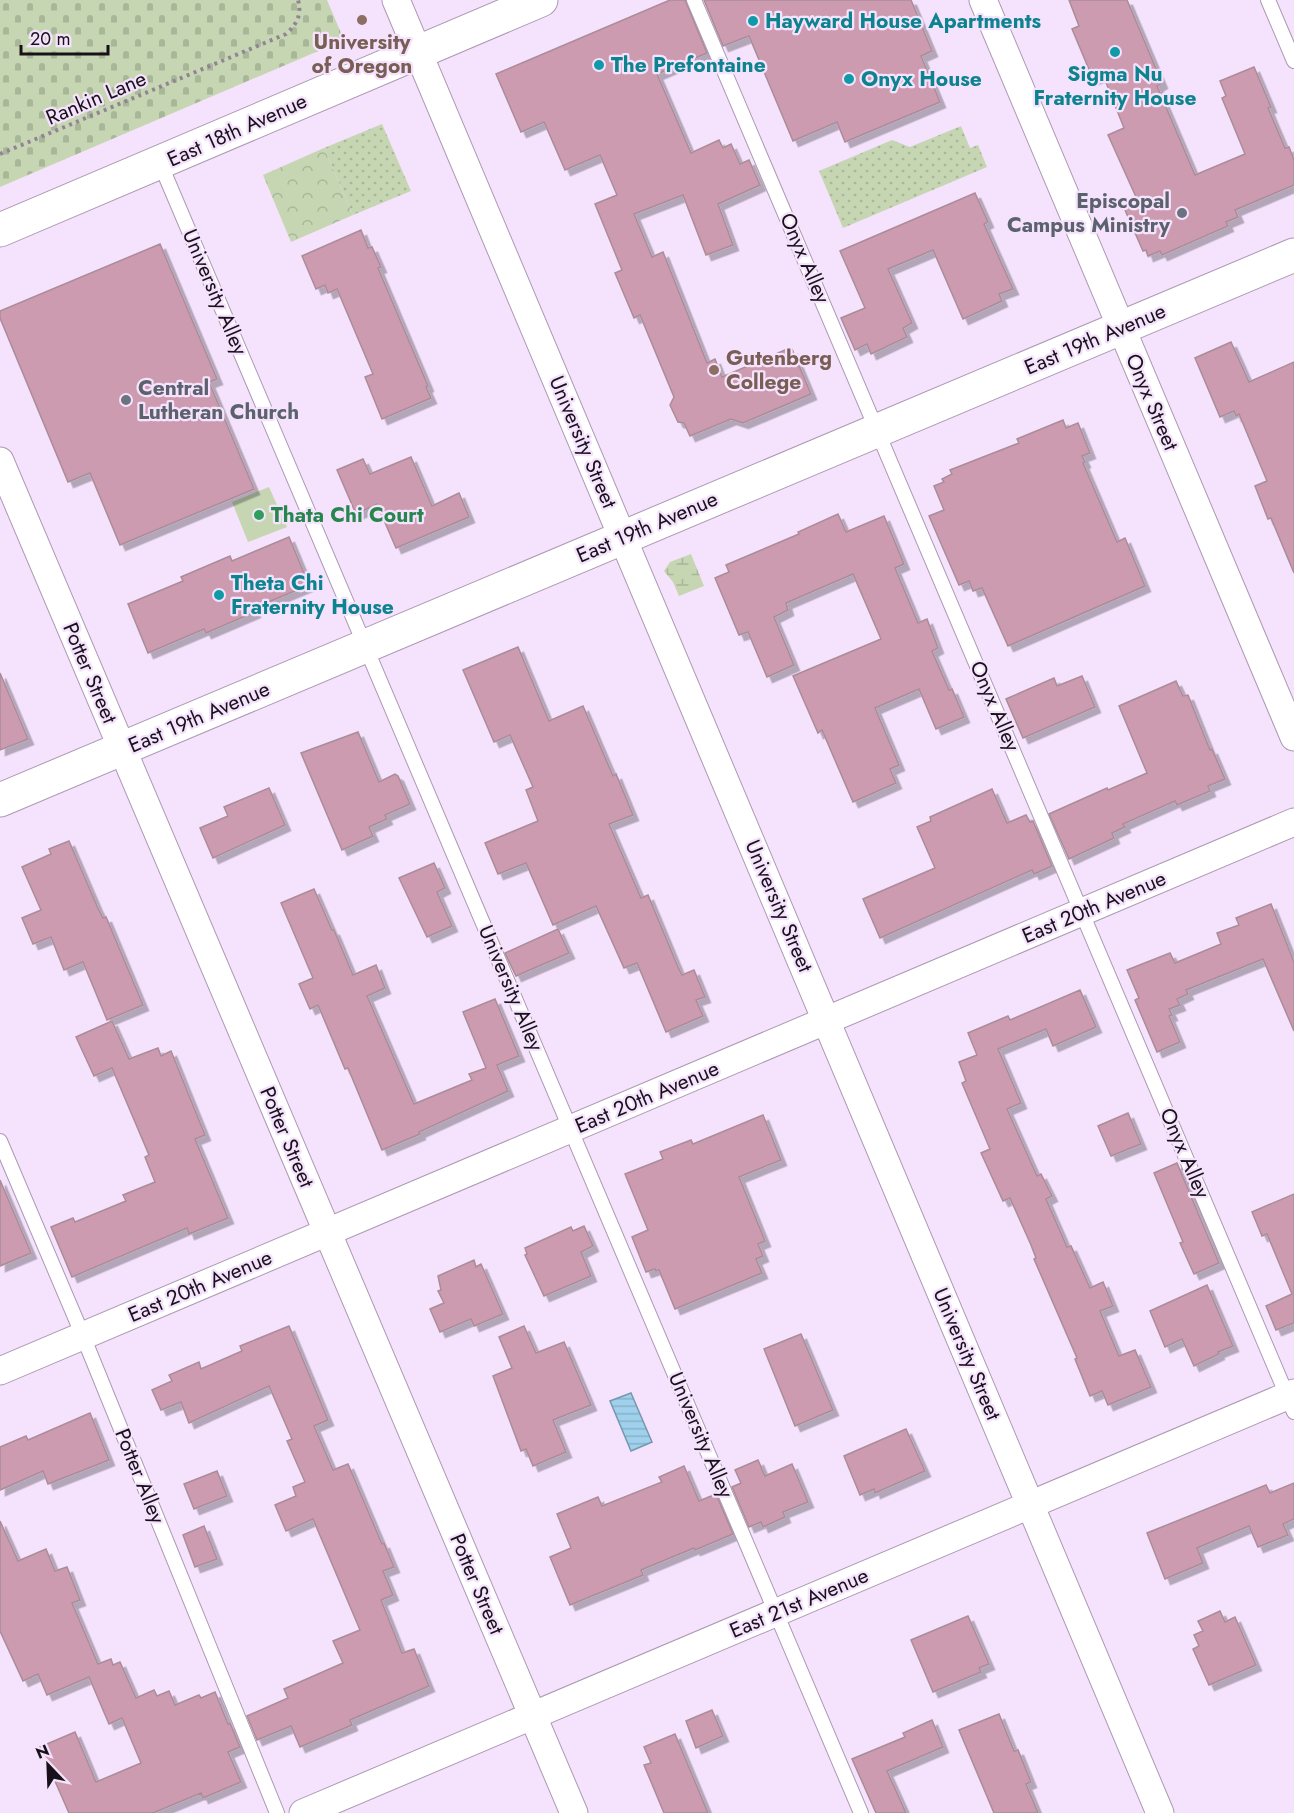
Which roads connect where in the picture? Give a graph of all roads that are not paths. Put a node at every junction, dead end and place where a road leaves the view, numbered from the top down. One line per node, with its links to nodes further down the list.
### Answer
1 (396, 0): 6 (street, University Street)
2 (540, 0): 6 (street, East 18th Avenue)
3 (694, 0): 12 (lane, Onyx Alley)
4 (983, 0): 11 (street, Onyx Street)
5 (1268, 0): 7 (lane)
6 (417, 51): 8 (street, East 18th Avenue); 14 (street, University Street)
7 (1294, 61)
8 (160, 163): 9 (street, East 18th Avenue); 15 (lane, University Alley)
9 (0, 230)
10 (1294, 255): 11 (street, East 19th Avenue)
11 (1121, 328): 12 (street, East 19th Avenue); 16 (street, Onyx Street)
12 (878, 430): 14 (street, East 19th Avenue); 20 (lane, Onyx Alley)
13 (0, 461): 17 (street, Potter Street)
14 (623, 538): 15 (street, East 19th Avenue); 21 (street, University Street)
15 (365, 646): 17 (street, East 19th Avenue); 22 (lane, University Alley)
16 (1294, 737)
17 (122, 749): 18 (street, East 19th Avenue); 24 (street, Potter Street)
18 (0, 800)
19 (1294, 822): 20 (street, East 20th Avenue)
20 (1082, 912): 21 (street, East 20th Avenue); 27 (lane, Onyx Alley)
21 (827, 1021): 22 (street, East 20th Avenue); 28 (street, University Street)
22 (570, 1129): 24 (street, East 20th Avenue); 29 (lane, University Alley)
23 (0, 1141): 25 (lane, Potter Alley)
24 (327, 1232): 25 (street, East 20th Avenue); 30 (street, Potter Street)
25 (83, 1336): 26 (street, East 20th Avenue); 31 (lane, Potter Alley)
26 (0, 1371)
27 (1292, 1400): 28 (street, East 21st Avenue)
28 (1031, 1505): 29 (street, East 21st Avenue); 35 (street, University Street)
29 (776, 1613): 30 (street, East 21st Avenue); 34 (lane, University Alley)
30 (533, 1716): 32 (street, East 21st Avenue); 33 (street, Potter Street)
31 (277, 1813)
32 (303, 1813)
33 (574, 1813)
34 (861, 1813)
35 (1160, 1813)

